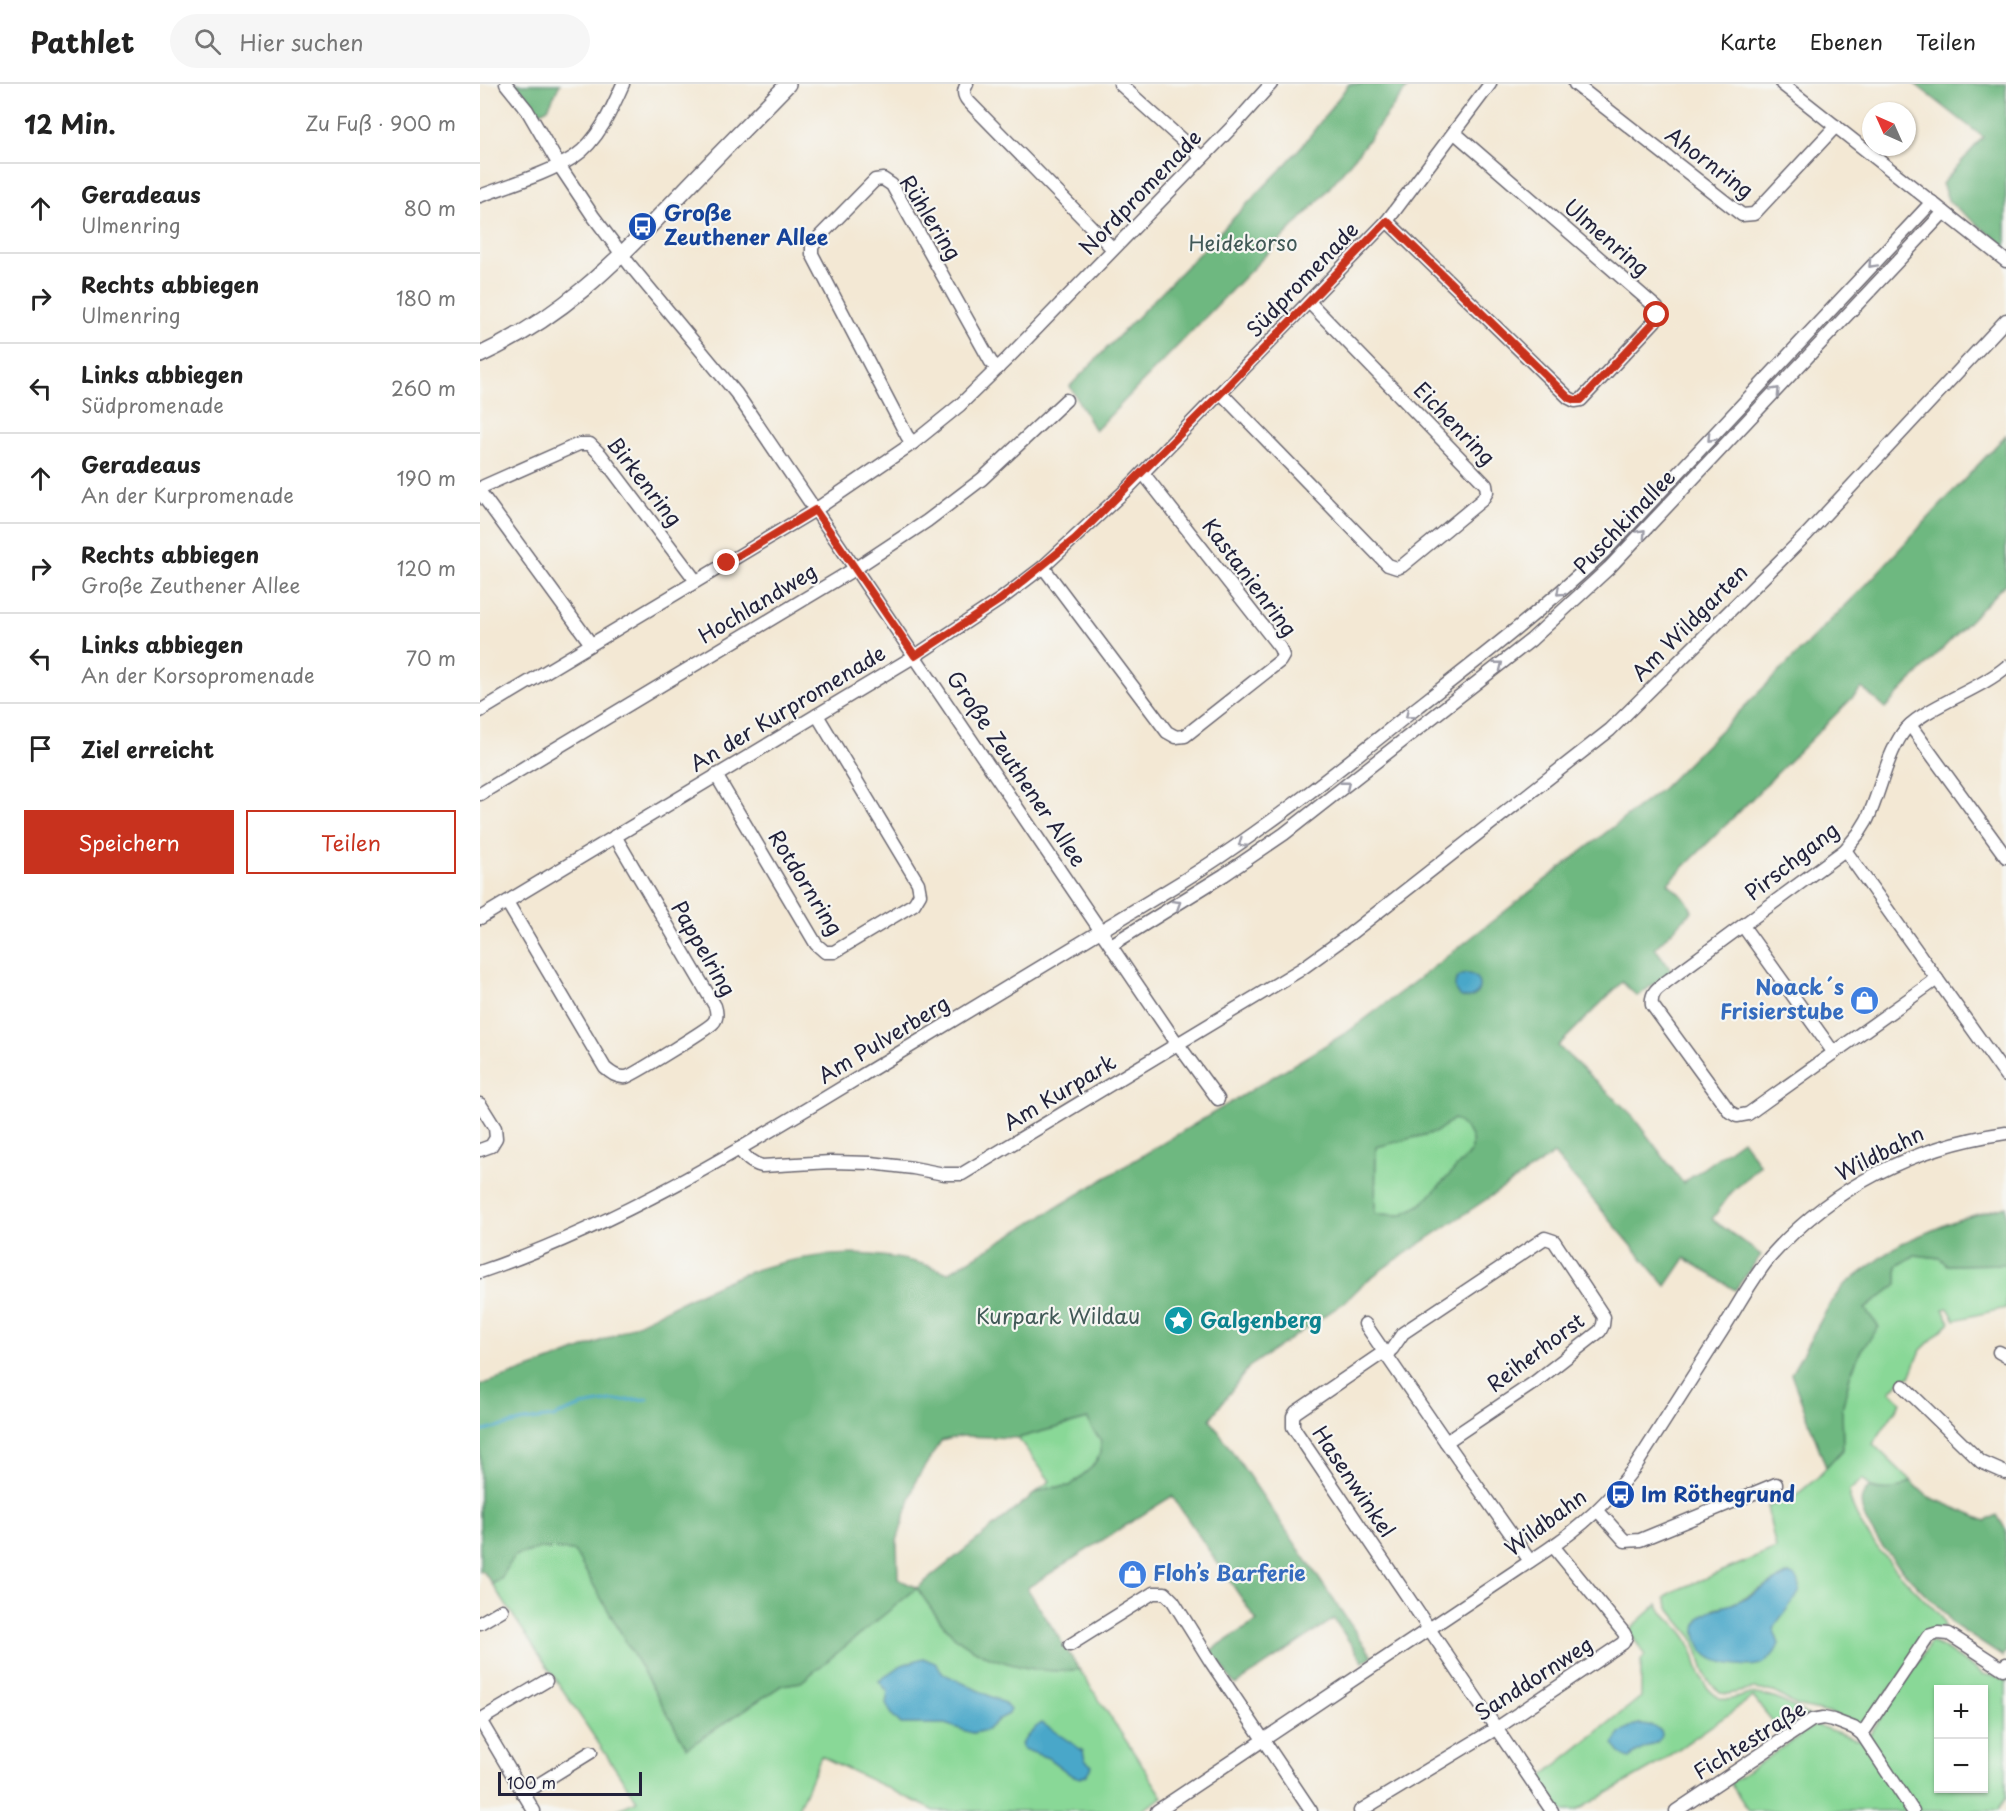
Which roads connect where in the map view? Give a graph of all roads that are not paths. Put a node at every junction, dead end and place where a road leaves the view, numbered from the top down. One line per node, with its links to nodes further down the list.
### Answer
1 (506, 84): 13 (street, Große Zeuthener Allee)
2 (623, 84): 13 (street)
3 (788, 84): 19 (street)
4 (967, 84): 18 (street)
5 (1120, 84): 12 (street)
6 (1270, 84): 12 (street, Nordpromenade)
7 (1490, 84): 11 (street, Südpromenade)
8 (1575, 84): 10 (street, Ahornring)
9 (1782, 84): 10 (street)
10 (1836, 126): 15 (street)
11 (1455, 133): 17 (street, Südpromenade); 17 (street, Ulmenring)
12 (1202, 159): 18 (street, Nordpromenade)
13 (559, 165): 14 (street); 19 (street, Große Zeuthener Allee)
14 (480, 196)
15 (1932, 202): 16 (street); 43 (street, Puschkinallee, one-way to 43)
16 (1944, 212): 20 (street); 52 (street, Puschkinallee, one-way to 16)
17 (1387, 221): 21 (street, Südpromenade)
18 (1113, 249): 24 (street, Nordpromenade)
19 (623, 255): 23 (street); 31 (street, Große Zeuthener Allee)
20 (2006, 261)
21 (1309, 302): 25 (street, Südpromenade); 25 (street, Eichenring)
22 (2006, 320): 49 (street, Am Wildgarten)
23 (480, 355)
24 (998, 368): 27 (street, Nordpromenade); 27 (street, Rühlering)
25 (1221, 393): 28 (street, Südpromenade)
26 (1066, 400): 33 (street, Hochlandweg)
27 (913, 443): 31 (street, Nordpromenade)
28 (1143, 473): 29 (street, Südpromenade); 32 (street, Kastanienring)
29 (1127, 489): 32 (street, An der Kurpromenade)
30 (480, 491): 34 (street, Birkenring); 35 (street, Birkenring)
31 (815, 510): 33 (street, Große Zeuthener Allee); 34 (street, Nordpromenade)
32 (1043, 567): 36 (street, An der Kurpromenade)
33 (856, 568): 36 (street, Große Zeuthener Allee); 42 (street, Hochlandweg)
34 (696, 581): 35 (street, Nordpromenade)
35 (591, 644): 38 (street, Nordpromenade)
36 (915, 656): 39 (street, An der Kurpromenade); 51 (street, Große Zeuthener Allee)
37 (2006, 667): 40 (street, Pirschgang)
38 (480, 710)
39 (818, 714): 41 (street, An der Kurpromenade); 41 (street, Rotdornring)
40 (1910, 725): 45 (street, Pirschgang); 46 (street)
41 (716, 776): 44 (street, An der Kurpromenade)
42 (480, 794)
43 (1289, 808): 51 (street, Am Pulverberg, one-way to 51)
44 (615, 836): 47 (street, An der Kurpromenade); 47 (street, Pappelring)
45 (1845, 850): 50 (street, Pirschgang); 53 (street)
46 (2006, 857)
47 (507, 902): 48 (street, An der Kurpromenade)
48 (480, 918)
49 (1370, 918): 54 (street, Am Kurpark)
50 (1743, 926): 55 (street); 55 (street, Pirschgang)
51 (1101, 931): 52 (street, Große Zeuthener Allee); 60 (street, Am Pulverberg)
52 (1111, 945): 54 (street, Große Zeuthener Allee)
53 (1937, 979): 55 (street); 56 (street)
54 (1178, 1044): 57 (street, Große Zeuthener Allee); 60 (street, Am Kurpark)
55 (1834, 1053)
56 (2006, 1076)
57 (1218, 1099)
58 (480, 1104): 61 (street)
59 (2006, 1133): 69 (street, Wildbahn)
60 (739, 1149): 62 (street, Am Pulverberg)
61 (480, 1150)
62 (480, 1272)
63 (1365, 1324): 64 (street)
64 (1385, 1353): 66 (street); 66 (street, Reiherhorst); 74 (street, Hasenwinkel)
65 (1903, 1386): 67 (street)
66 (1446, 1443): 71 (street)
67 (2006, 1473)
68 (1776, 1484): 69 (street)
69 (1598, 1511): 70 (street, Wildbahn)
70 (1553, 1546): 71 (street, Wildbahn); 79 (street, Sanddornweg)
71 (1530, 1561): 74 (street, Wildbahn)
72 (502, 1610): 73 (street)
73 (480, 1623)
74 (1429, 1629): 79 (street, Hasenwinkel); 81 (street, Wildbahn)
75 (1070, 1645): 81 (street)
76 (2006, 1664): 80 (street)
77 (546, 1681): 78 (street)
78 (480, 1720): 83 (street)
79 (1497, 1728): 87 (street, Sanddornweg); 88 (street, Hasenwinkel)
80 (1862, 1734): 89 (street, Fichtestraße); 90 (street)
81 (1263, 1740): 85 (street, Wildbahn); 86 (street)
82 (591, 1752): 83 (street)
83 (523, 1794): 84 (street)
84 (534, 1811)
85 (1157, 1811)
86 (1311, 1811)
87 (1360, 1811)
88 (1552, 1811)
89 (1676, 1811)
90 (1913, 1811)

